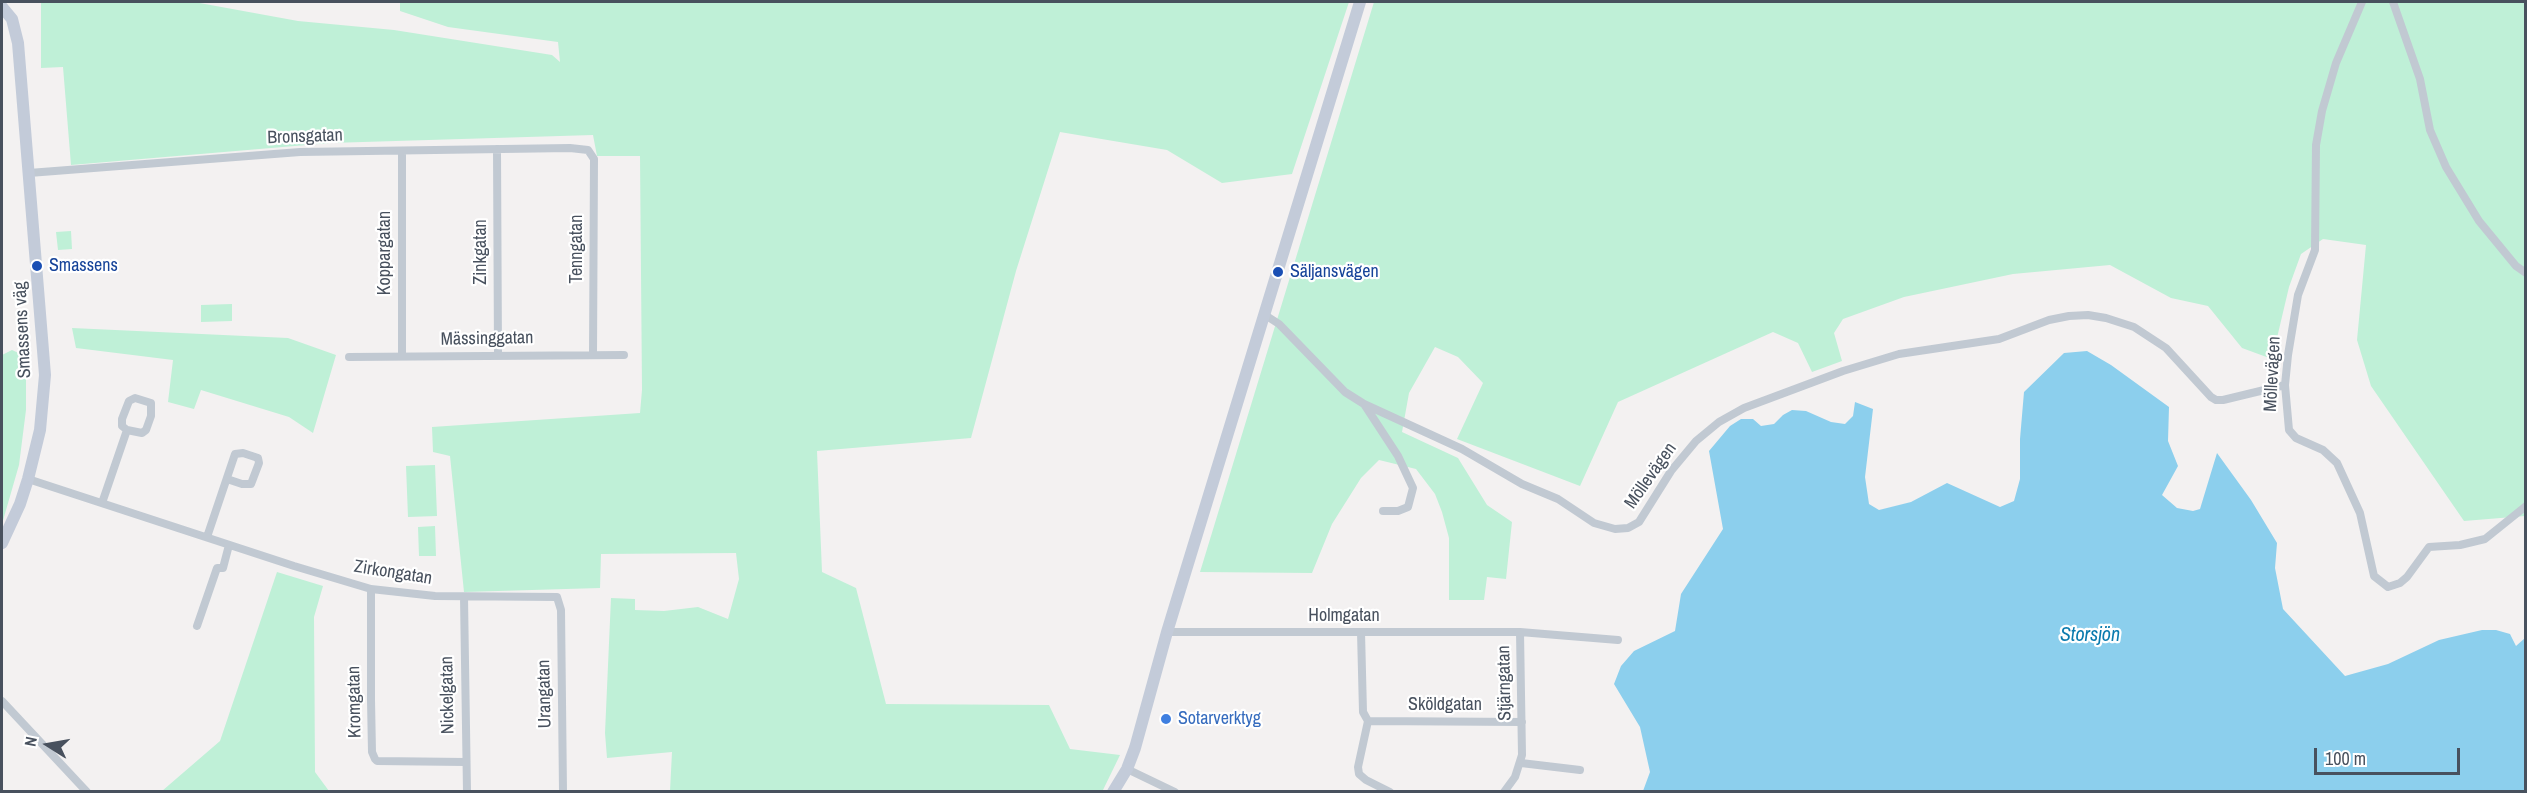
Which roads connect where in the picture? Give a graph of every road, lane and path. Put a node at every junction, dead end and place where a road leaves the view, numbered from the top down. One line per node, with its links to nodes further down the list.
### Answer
1 (1360, 2): 10 (street)
2 (2362, 2): 16 (street, Möllevägen)
3 (2393, 2): 9 (street)
4 (2, 7): 8 (street, Smassens väg)
5 (497, 149): 6 (street, Bronsgatan); 7 (street, Bronsgatan); 11 (street, Zinkgatan)
6 (584, 149): 12 (street, Tenngatan)
7 (402, 151): 8 (street, Bronsgatan); 14 (street, Koppargatan)
8 (29, 173): 19 (street, Smassens väg)
9 (2526, 273)
10 (1265, 315): 17 (street, Möllevägen); 31 (street)
11 (498, 355): 12 (street, Mässinggatan); 14 (street, Mässinggatan)
12 (593, 355): 13 (street, Mässinggatan)
13 (624, 355)
14 (402, 356): 15 (street, Mässinggatan)
15 (350, 357)
16 (2285, 385): 17 (street, Möllevägen); 22 (street, Möllevägen)
17 (1364, 404): 23 (street)
18 (127, 430): 18 (street); 21 (street)
19 (28, 479): 21 (street, Zirkongatan); 25 (street, Smassens väg)
20 (227, 479): 24 (street)
21 (102, 503): 24 (street, Zirkongatan)
22 (2526, 506)
23 (1383, 511)
24 (207, 537): 26 (street, Zirkongatan)
25 (2, 543)
26 (230, 545): 27 (street, Zirkongatan); 30 (street)
27 (371, 589): 28 (street, Zirkongatan); 38 (street, Kromgatan)
28 (464, 597): 29 (street, Zirkongatan); 38 (street, Nickelgatan)
29 (556, 597): 44 (street, Urangatan)
30 (197, 626)
31 (1167, 632): 32 (street, Holmgatan); 40 (street)
32 (1361, 632): 33 (street, Holmgatan); 36 (street)
33 (1520, 632): 34 (street, Stjärngatan); 37 (street, Stjärngatan)
34 (1618, 640)
35 (2, 701): 42 (street)
36 (1368, 721): 37 (street, Sköldgatan); 47 (street)
37 (1522, 722): 39 (street, Stjärngatan)
38 (465, 762): 43 (street, Nickelgatan)
39 (1521, 763): 41 (street); 48 (street, Stjärngatan)
40 (1127, 769): 45 (street); 46 (street)
41 (1580, 770)
42 (87, 792)
43 (467, 792)
44 (563, 792)
45 (1113, 792)
46 (1175, 792)
47 (1390, 792)
48 (1504, 792)

